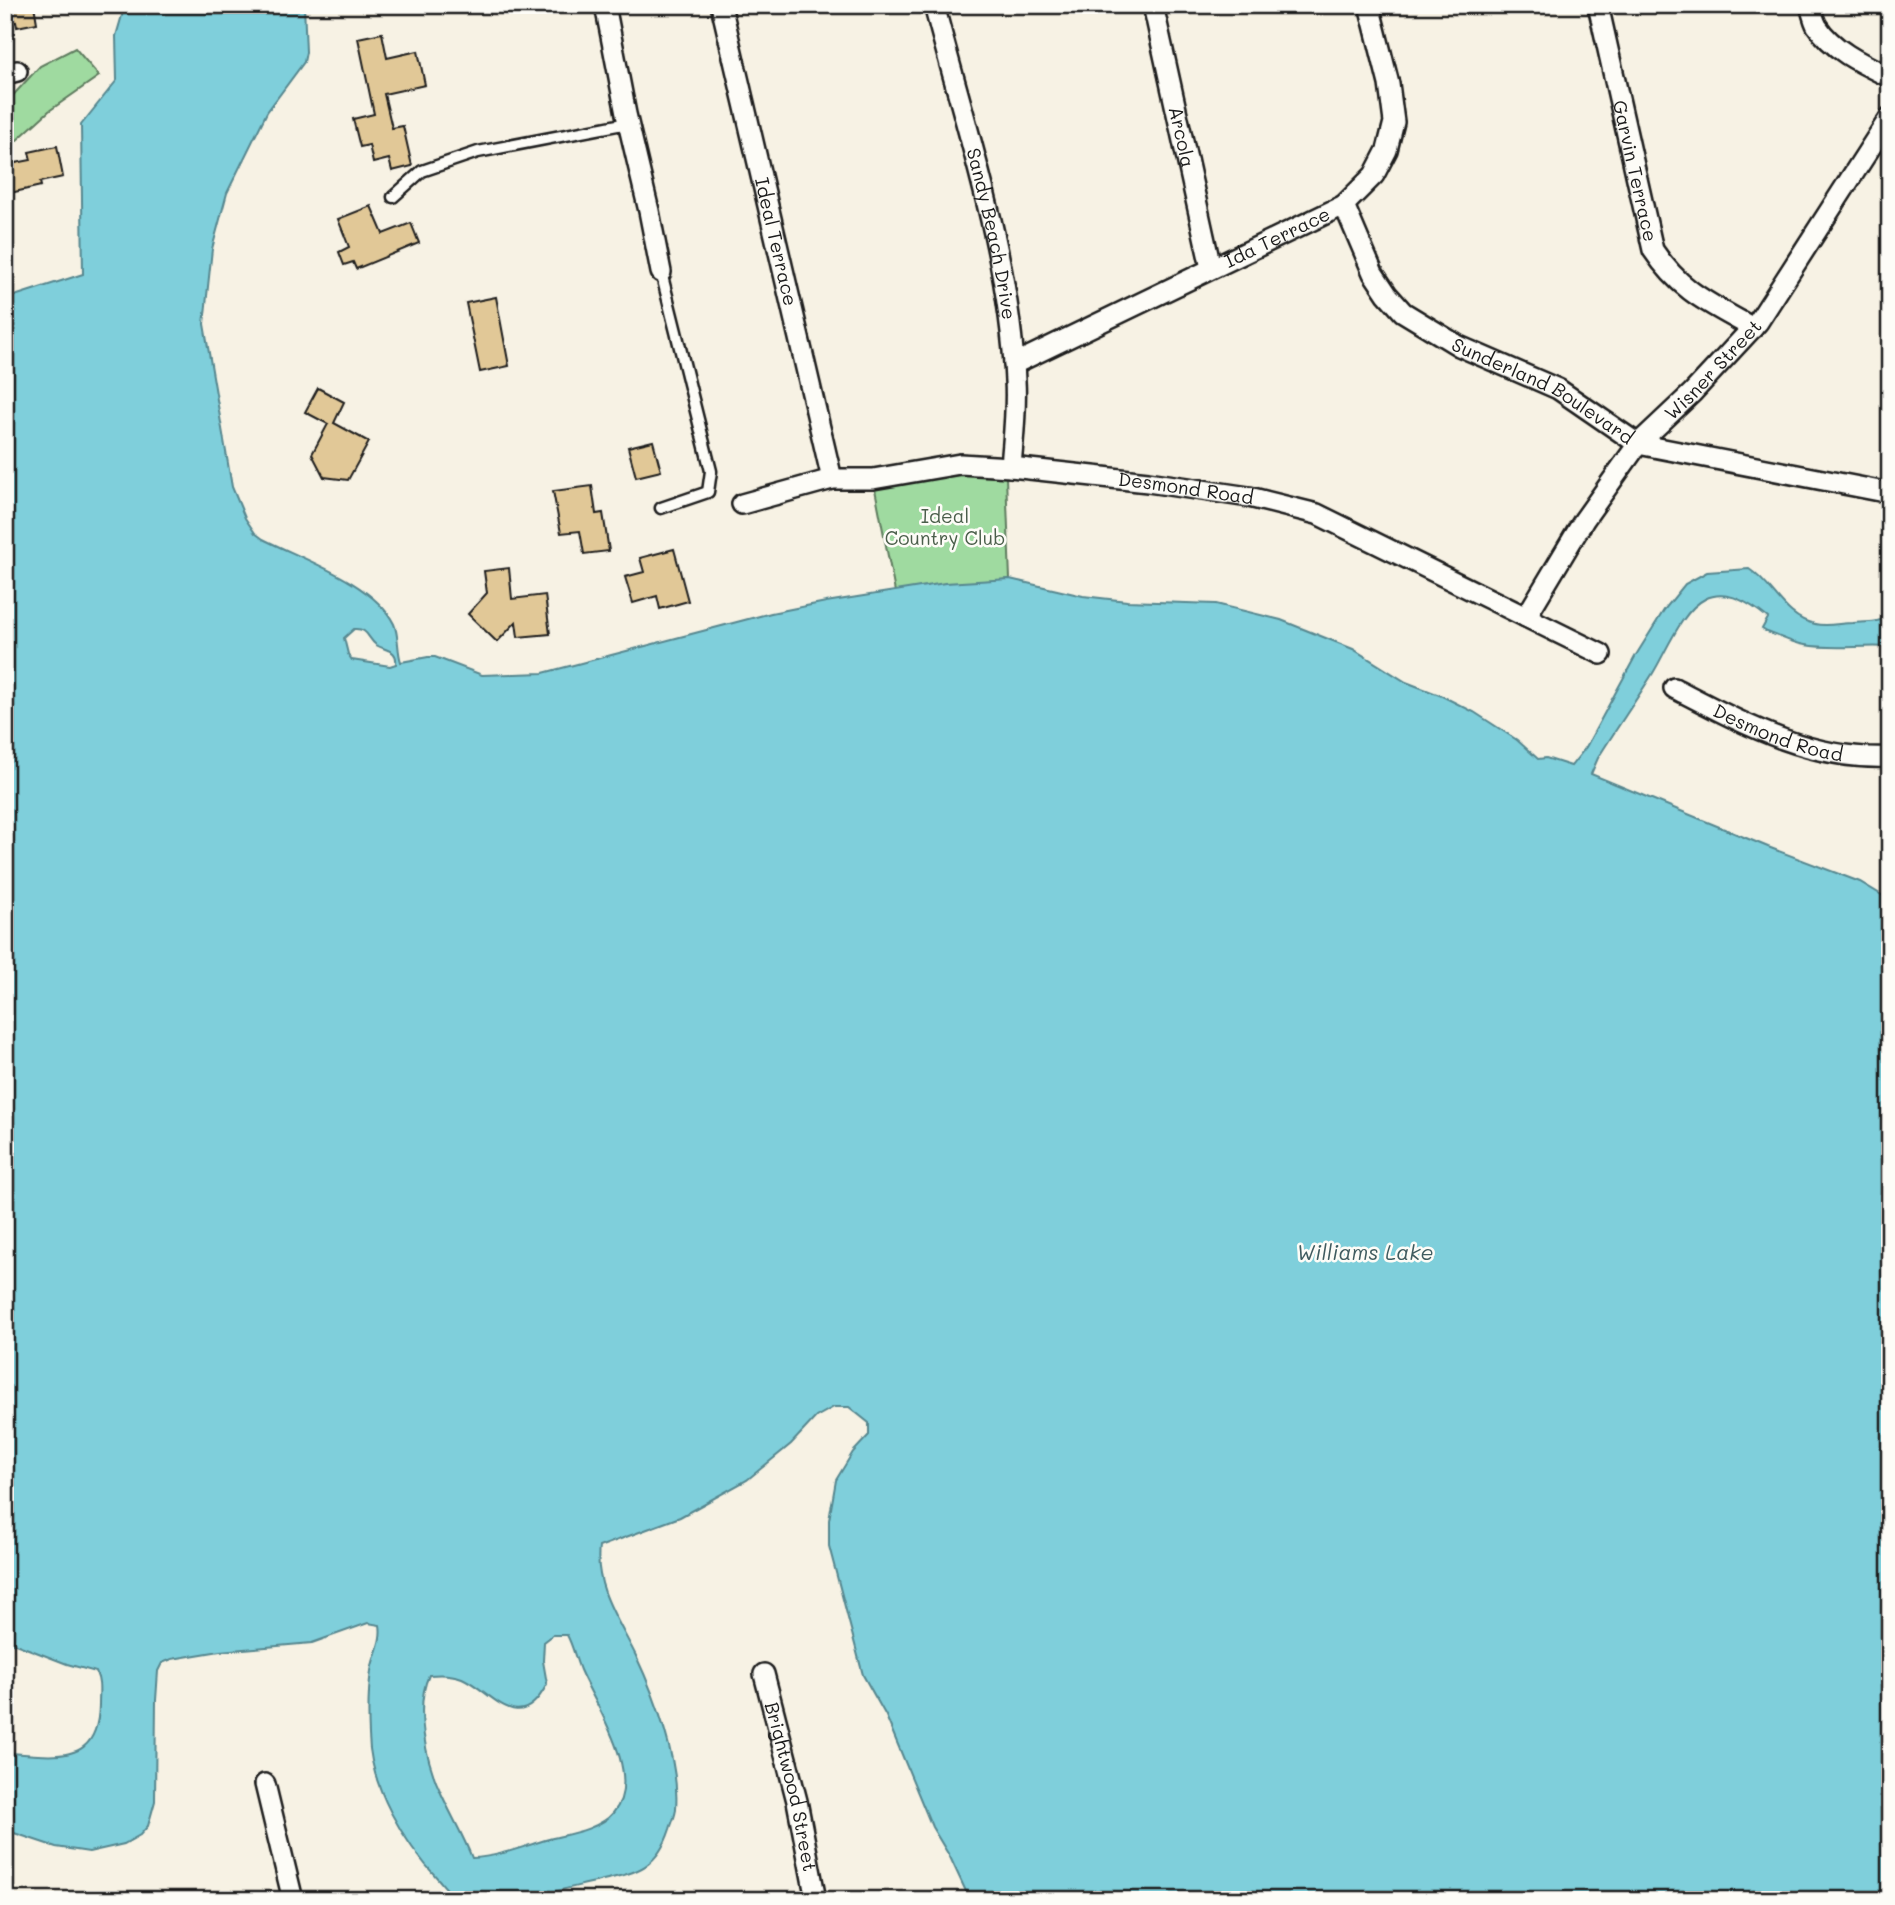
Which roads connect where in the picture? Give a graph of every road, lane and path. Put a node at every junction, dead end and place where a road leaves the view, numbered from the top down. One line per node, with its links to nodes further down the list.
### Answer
1 (606, 5): 10 (street)
2 (721, 5): 19 (street, Ideal Terrace)
3 (934, 5): 16 (street, Sandy Beach Drive)
4 (1153, 5): 13 (street, Arcola)
5 (1369, 5): 12 (street, Ida Terrace)
6 (1598, 5): 15 (street, Garvin Terrace)
7 (1810, 5): 8 (street)
8 (1890, 77)
9 (1890, 117): 15 (street, Wisner Street)
10 (628, 123): 11 (lane); 14 (street)
11 (393, 197)
12 (1344, 205): 13 (street, Ida Terrace); 17 (street, Sunderland Boulevard)
13 (1212, 268): 16 (street, Ida Terrace)
14 (661, 272): 22 (lane)
15 (1752, 328): 17 (street, Wisner Street)
16 (1014, 364): 18 (street, Sandy Beach Drive)
17 (1638, 444): 20 (street, Sunderland Boulevard); 23 (street, Wisner Street)
18 (1011, 467): 19 (street, Desmond Road); 23 (street, Desmond Road)
19 (832, 479): 21 (street, Desmond Road)
20 (1890, 493)
21 (742, 504)
22 (661, 508)
23 (1526, 617): 24 (street, Desmond Road)
24 (1601, 654)
25 (1674, 688): 26 (street, Desmond Road)
26 (1890, 757)
27 (764, 1674): 30 (street, Brightwood Street)
28 (265, 1784): 29 (street)
29 (293, 1900)
30 (816, 1900)

